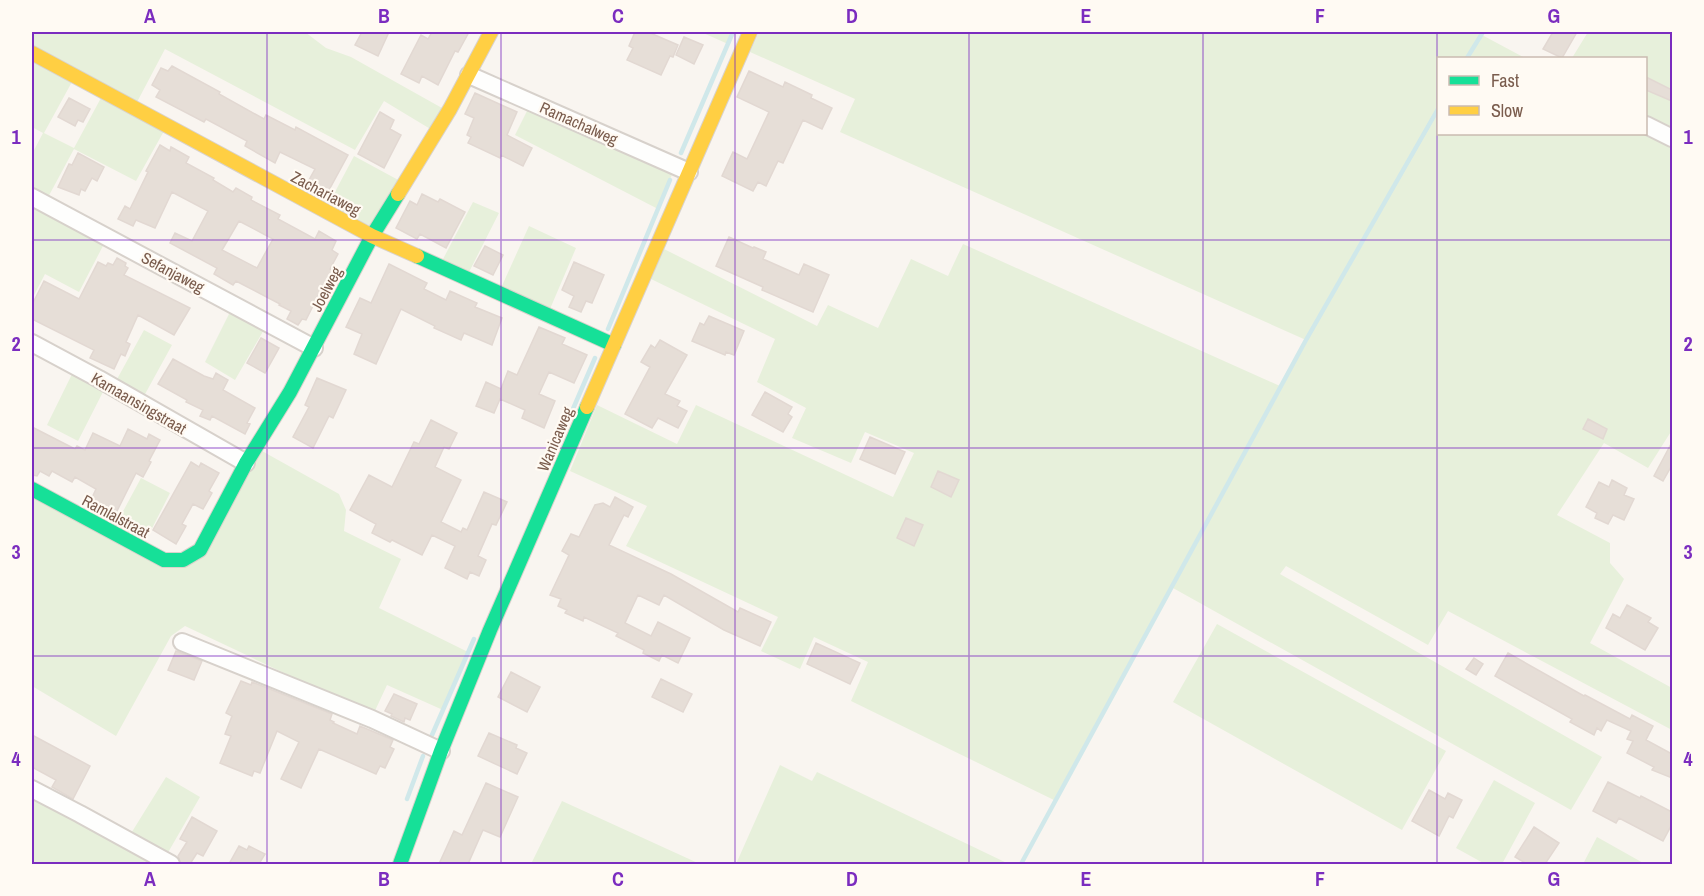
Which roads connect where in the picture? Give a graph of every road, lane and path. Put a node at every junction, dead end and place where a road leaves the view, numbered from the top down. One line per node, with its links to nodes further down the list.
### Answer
1 (491, 32): 4 (street, Joelweg)
2 (750, 32): 7 (street, Wanicaweg)
3 (32, 53): 9 (street, Zachariaweg)
4 (469, 75): 7 (street, Ramachalweg); 9 (street, Joelweg)
5 (1647, 126): 6 (street)
6 (1672, 138)
7 (689, 172): 11 (street, Wanicaweg)
8 (32, 197): 12 (street, Sefanjaweg)
9 (372, 236): 11 (street, Zachariaweg); 12 (street, Joelweg)
10 (32, 343): 13 (street, Kamaansingstraat)
11 (614, 345): 17 (street, Wanicaweg)
12 (314, 348): 13 (street, Joelweg)
13 (246, 464): 15 (street, Joelweg)
14 (32, 489): 15 (street, Ramlalstraat)
15 (188, 559)
16 (182, 642): 17 (street)
17 (441, 751): 20 (street, Wanicaweg)
18 (32, 789): 19 (street)
19 (171, 864)
20 (400, 864)

